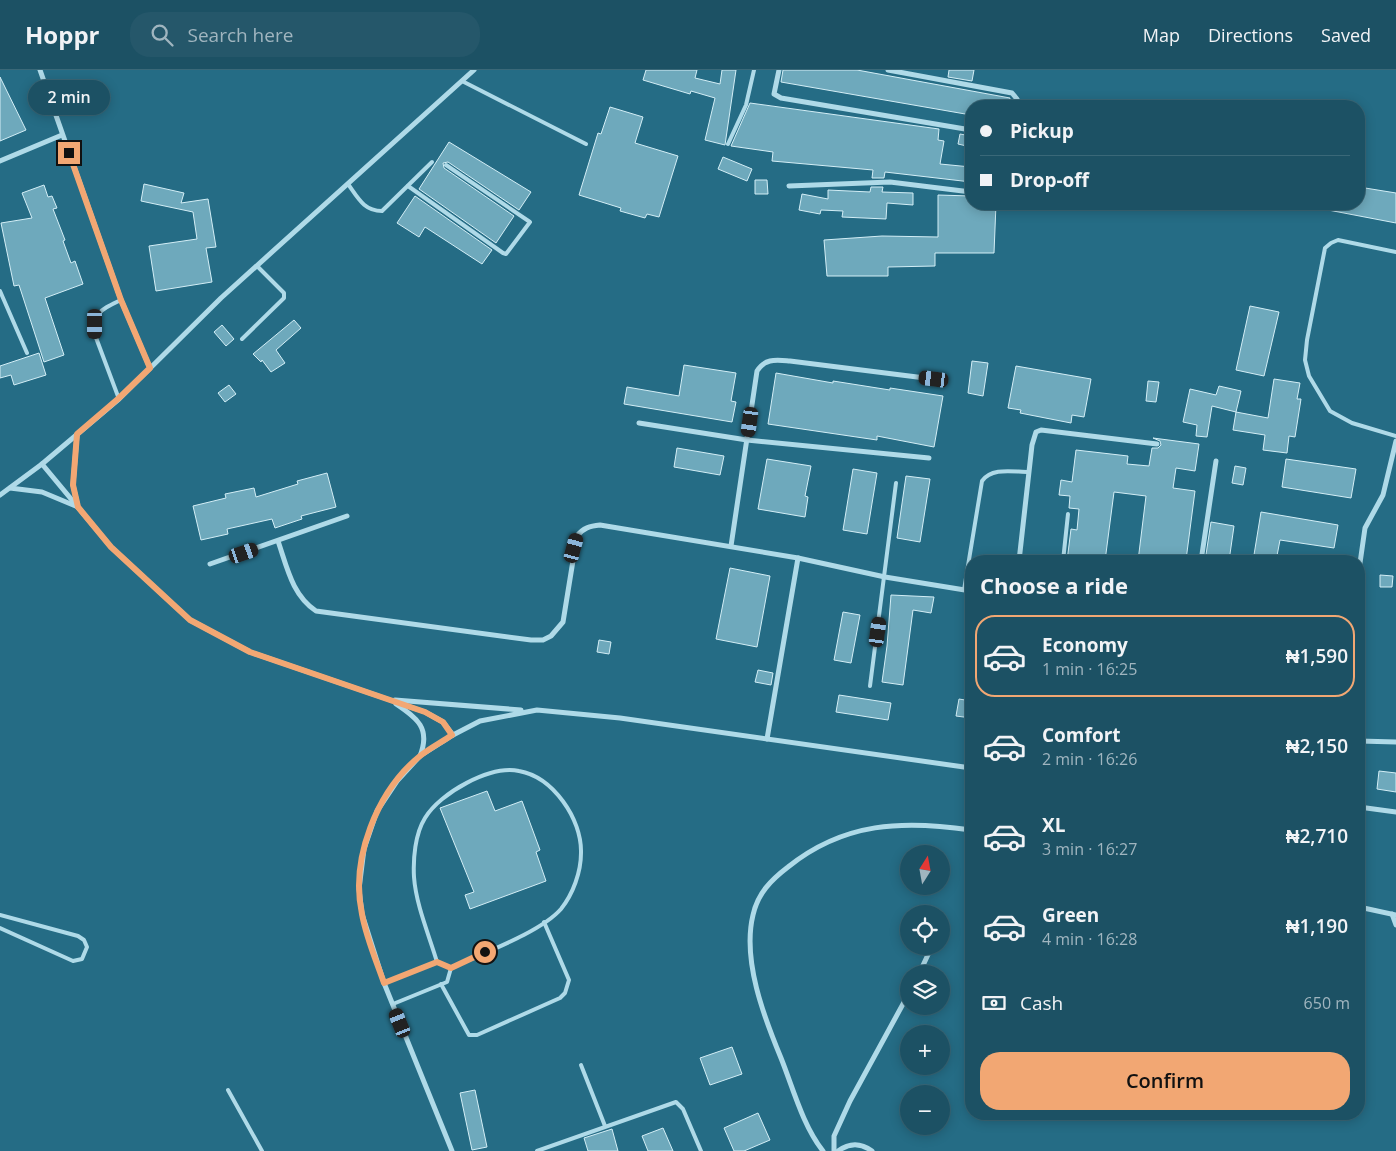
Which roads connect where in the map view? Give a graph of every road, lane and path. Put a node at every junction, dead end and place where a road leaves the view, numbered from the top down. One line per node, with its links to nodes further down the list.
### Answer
1 (40, 70): 9 (street)
2 (474, 70): 6 (street)
3 (754, 70): 11 (lane)
4 (780, 70): 8 (street)
5 (888, 70): 7 (street)
6 (462, 82): 10 (lane); 15 (street)
7 (1017, 100)
8 (965, 129)
9 (62, 135): 12 (street); 22 (street)
10 (586, 144)
11 (728, 144)
12 (0, 161)
13 (432, 162): 16 (lane)
14 (446, 166): 16 (lane)
15 (348, 184): 16 (lane); 20 (street)
16 (408, 186)
17 (789, 186): 18 (street)
18 (965, 191)
19 (1396, 252): 32 (lane)
20 (257, 266): 25 (lane); 27 (street)
21 (0, 291): 23 (lane)
22 (121, 300): 27 (street); 29 (lane)
23 (5, 304): 24 (lane); 26 (lane)
24 (0, 306)
25 (242, 339)
26 (27, 353)
27 (150, 368): 29 (street)
28 (934, 379): 33 (street)
29 (119, 398): 31 (street)
30 (639, 423): 33 (street)
31 (77, 434): 38 (street); 43 (street)
32 (1396, 436)
33 (747, 440): 36 (street); 47 (street)
34 (1396, 441): 52 (street)
35 (1157, 444): 39 (street)
36 (929, 458)
37 (1216, 461): 51 (street)
38 (42, 464): 41 (street); 43 (street)
39 (1029, 472): 48 (lane); 49 (street)
40 (896, 483): 55 (lane)
41 (10, 488): 42 (street); 43 (street)
42 (0, 495)
43 (78, 507): 59 (street)
44 (1068, 514): 50 (lane)
45 (347, 516): 46 (street)
46 (278, 541): 47 (street); 54 (street)
47 (732, 546): 53 (street)
48 (970, 555)
49 (1020, 555)
50 (1064, 555)
51 (1203, 555)
52 (1361, 555)
53 (798, 558): 55 (street); 62 (street)
54 (210, 564)
55 (885, 577): 57 (street); 58 (lane)
56 (965, 584): 57 (lane)
57 (964, 590)
58 (870, 686)
59 (388, 699): 60 (street); 61 (street); 65 (street)
60 (537, 710): 61 (street); 62 (street)
61 (452, 735): 65 (street)
62 (767, 739): 66 (street)
63 (1365, 742): 64 (street)
64 (1396, 742)
65 (420, 756): 78 (street)
66 (965, 767)
67 (1365, 808): 68 (street)
68 (1396, 812)
69 (965, 829): 89 (street)
70 (1365, 908): 71 (street)
71 (1394, 914): 74 (street)
72 (0, 915): 75 (lane)
73 (544, 922): 76 (lane); 77 (lane); 79 (lane)
74 (1396, 925)
75 (0, 928)
76 (437, 962): 77 (lane); 78 (lane)
77 (451, 968): 79 (lane)
78 (384, 983): 80 (street)
79 (441, 984): 80 (lane)
80 (393, 1004): 86 (street)
81 (900, 1009): 90 (street)
82 (581, 1065): 84 (lane)
83 (228, 1090): 85 (lane)
84 (606, 1126): 87 (lane); 88 (lane)
85 (262, 1151)
86 (452, 1151)
87 (537, 1151)
88 (701, 1151)
89 (823, 1151)
90 (834, 1151)
91 (838, 1151): 92 (street)
92 (872, 1151)

